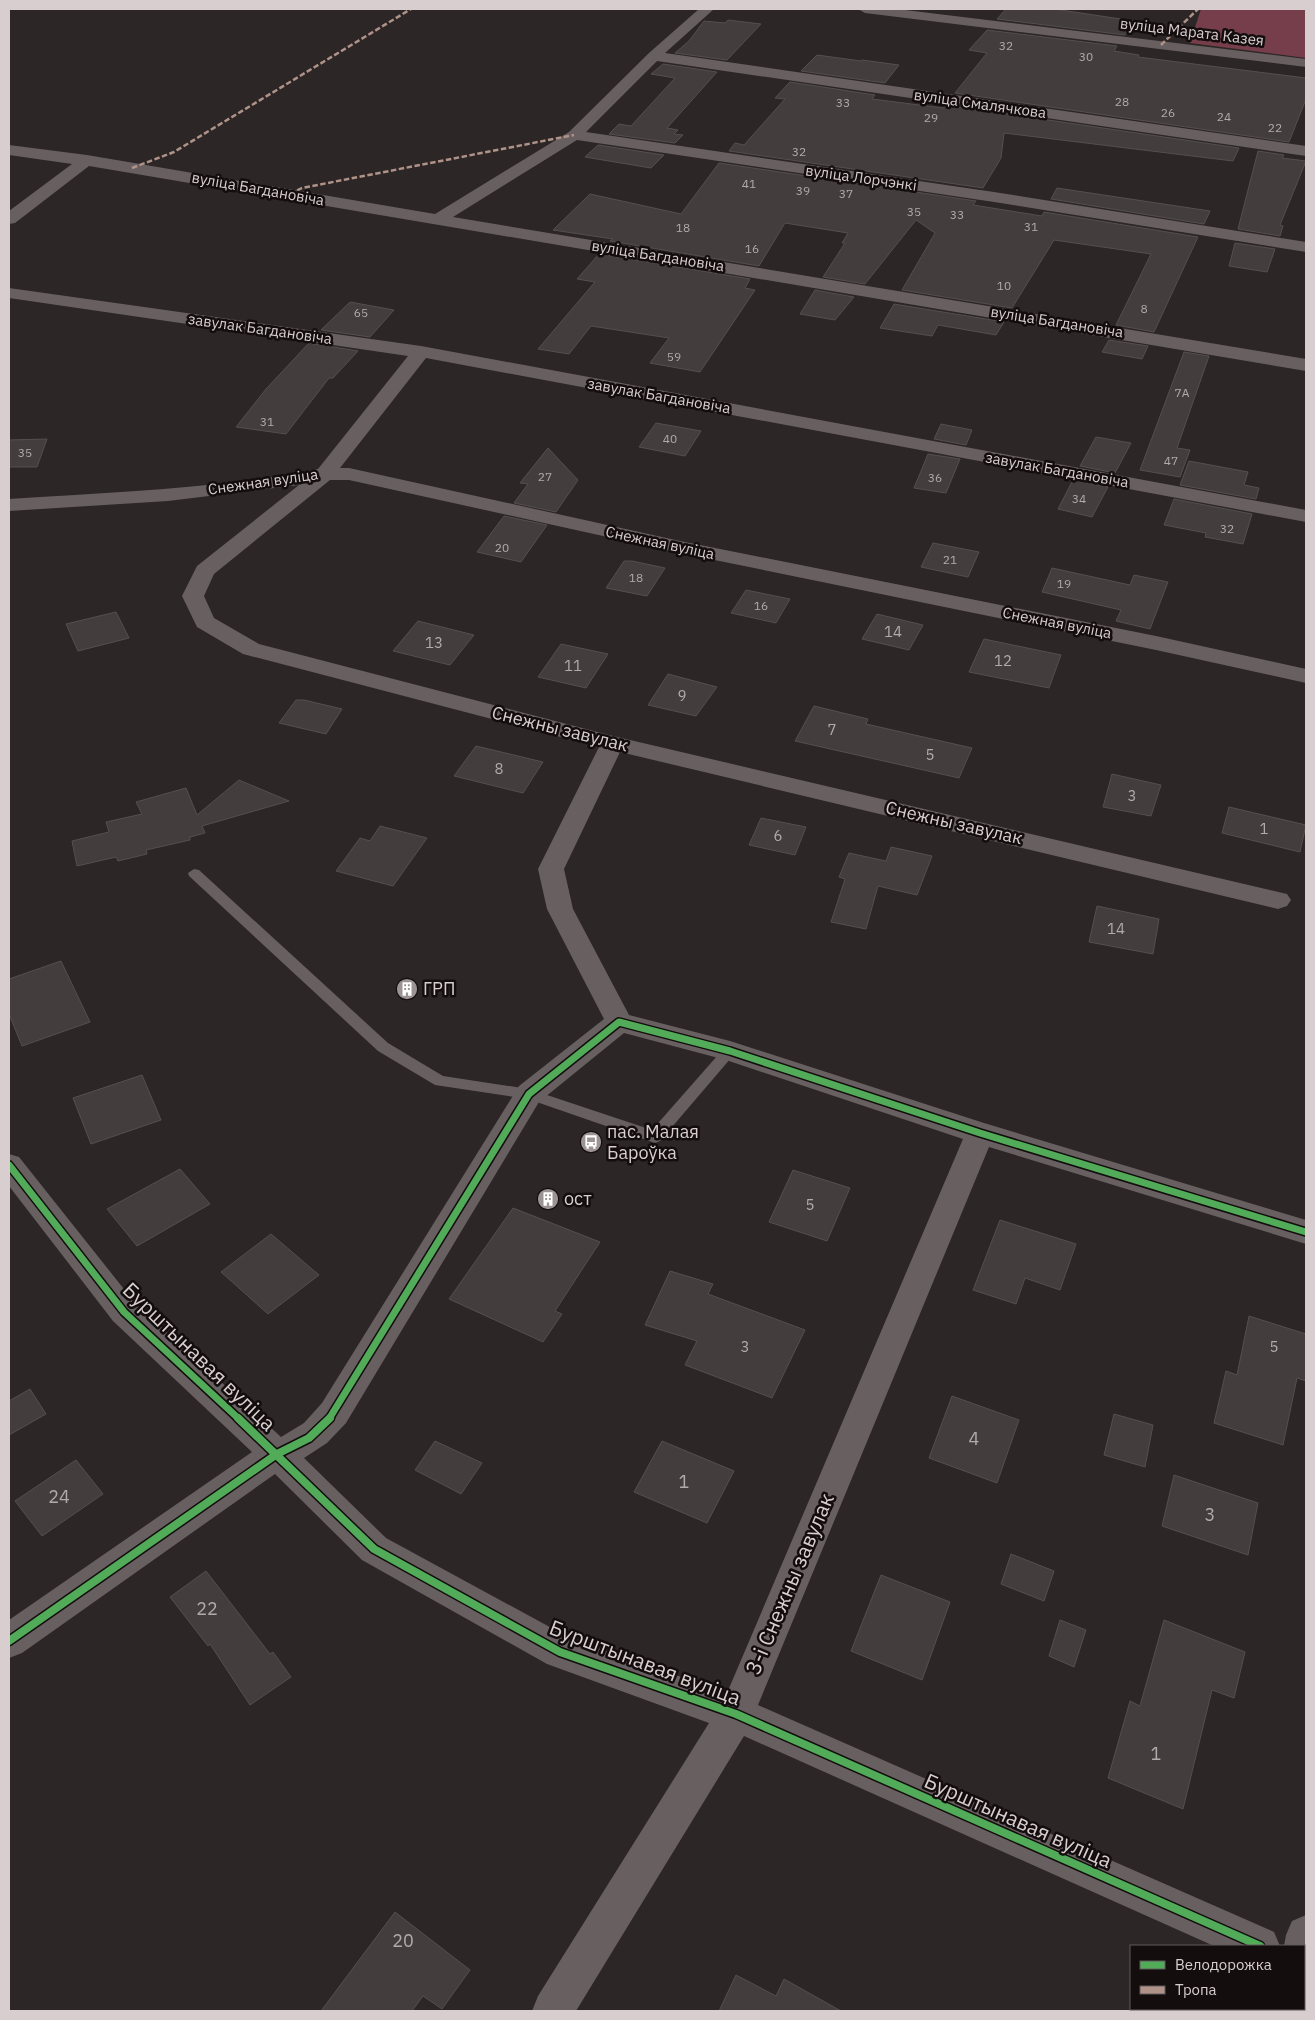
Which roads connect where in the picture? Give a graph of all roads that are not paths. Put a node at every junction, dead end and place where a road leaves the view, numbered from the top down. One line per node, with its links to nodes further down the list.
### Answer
1 (707, 9): 3 (street)
2 (865, 9): 4 (street, вуліца Марата Казея)
3 (654, 56): 5 (street); 7 (street, вуліца Смалячкова)
4 (1306, 62)
5 (574, 135): 10 (street); 11 (street, вуліца Лорчэнкі)
6 (9, 150): 8 (street, вуліца Багдановіча)
7 (1306, 151)
8 (88, 160): 9 (street); 10 (street, вуліца Багдановіча)
9 (9, 219)
10 (438, 220): 14 (street, вуліца Багдановіча)
11 (1306, 247)
12 (9, 293): 13 (street, завулак Багдановіча)
13 (420, 352): 15 (street, Снежны завулак); 17 (street, завулак Багдановіча)
14 (1306, 365)
15 (325, 474): 16 (street, Снежная вуліца); 18 (street, Снежная вуліца); 19 (street, Снежны завулак)
16 (9, 505)
17 (1306, 516)
18 (1306, 676)
19 (613, 743): 21 (street, Снежны завулак); 22 (street)
20 (194, 874): 24 (lane)
21 (1278, 900)
22 (619, 1022): 23 (street); 24 (street)
23 (730, 1051): 24 (lane); 25 (street)
24 (529, 1094): 28 (street)
25 (980, 1133): 27 (street); 30 (street, 3-і Снежны завулак)
26 (9, 1165): 28 (street, Бурштынавая вуліца)
27 (1306, 1232)
28 (277, 1454): 29 (street); 30 (street, Бурштынавая вуліца)
29 (9, 1641)
30 (736, 1714): 31 (street, Бурштынавая вуліца); 32 (street, 3-і Снежны завулак)
31 (1258, 1945)
32 (553, 2011)

